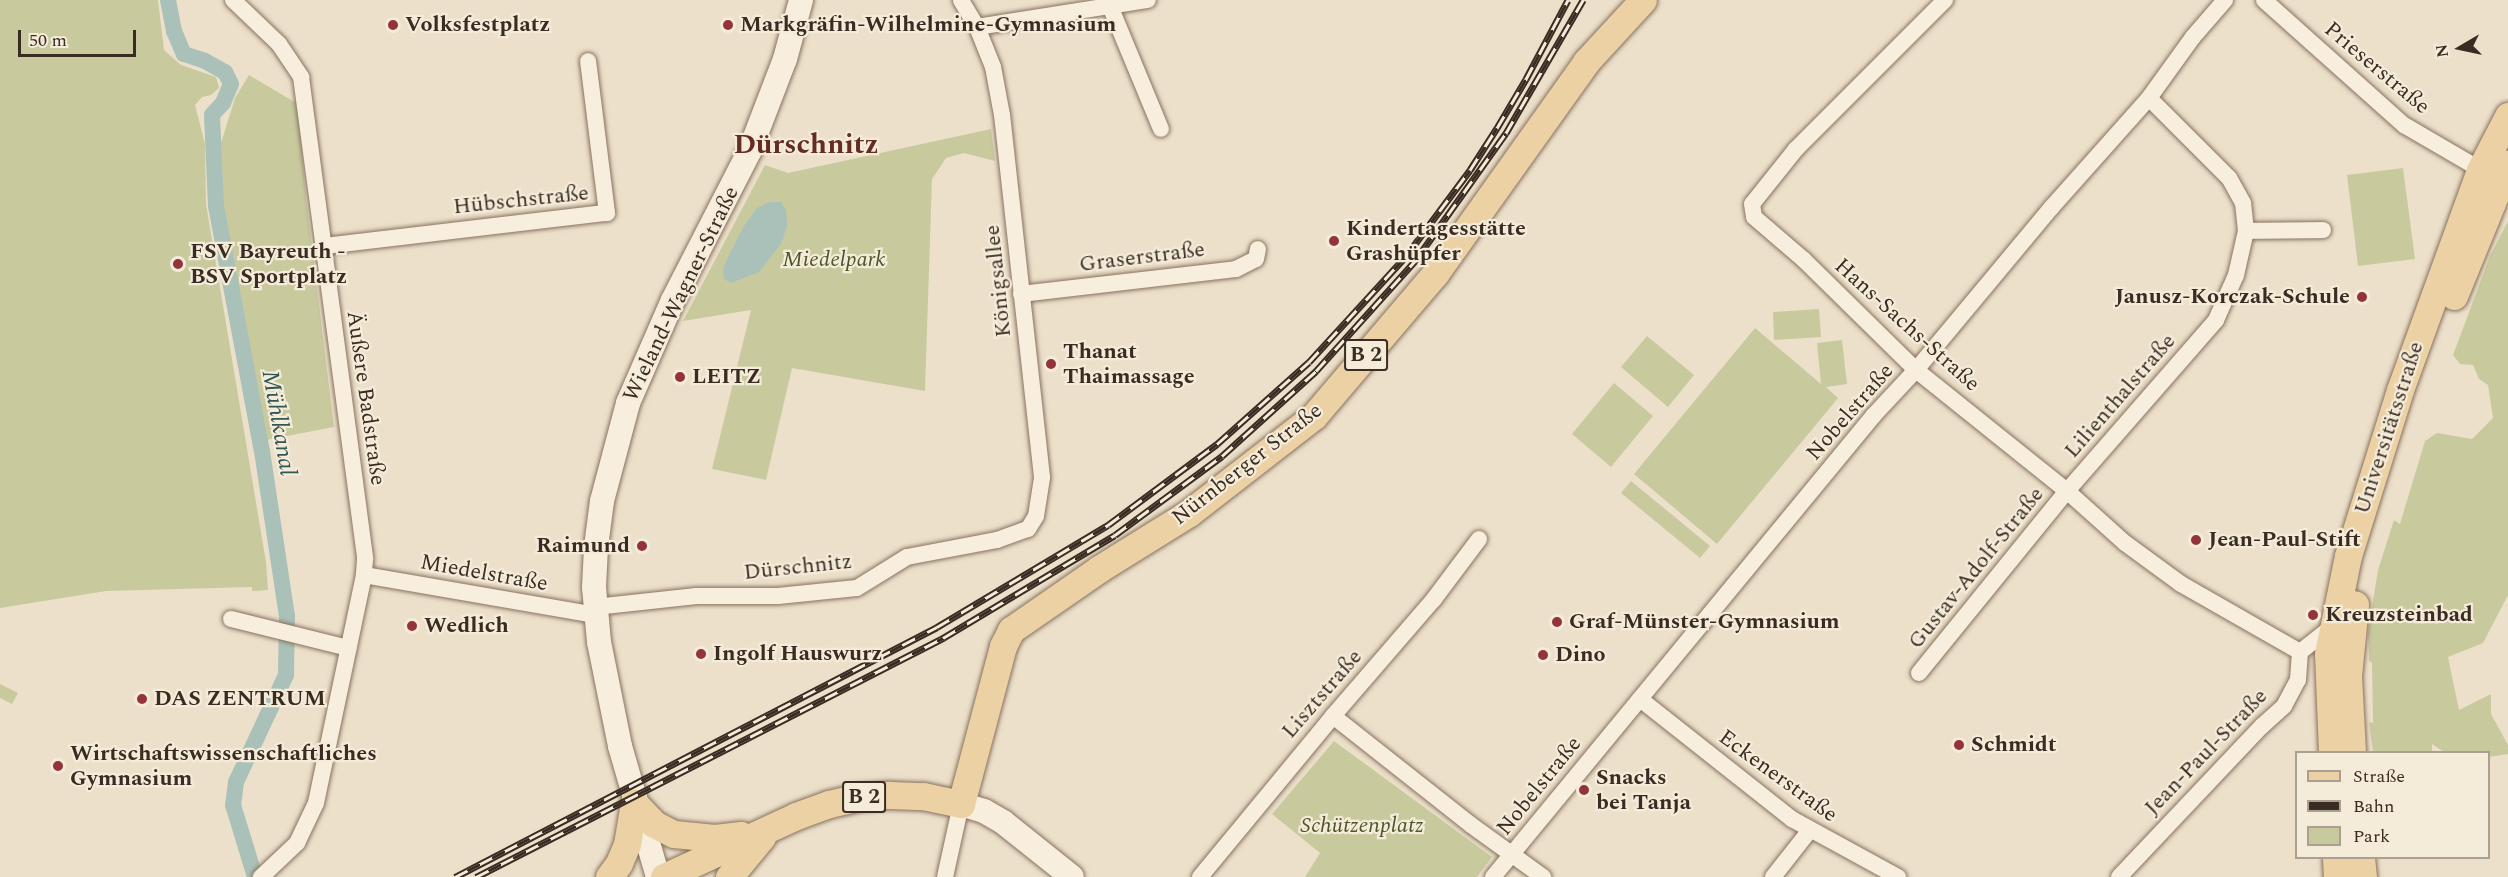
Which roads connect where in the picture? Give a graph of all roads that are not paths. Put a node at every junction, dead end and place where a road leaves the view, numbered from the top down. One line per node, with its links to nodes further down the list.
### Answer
1 (233, 0): 18 (street, Äußere Badstraße)
2 (801, 0): 26 (main road, Wieland-Wagner-Straße)
3 (961, 0): 10 (street, Königsallee)
4 (1148, 0): 9 (street)
5 (1644, 0): 37 (main road, Nürnberger Straße / B 2)
6 (1945, 0): 21 (street, Hans-Sachs-Straße)
7 (2225, 0): 12 (street, Nobelstraße)
8 (2264, 0): 15 (street, Prieserstraße)
9 (1110, 6): 10 (street); 14 (street)
10 (977, 27): 20 (street, Königsallee)
11 (588, 61): 18 (street, Hübschstraße)
12 (2149, 98): 17 (street, Lilienthalstraße); 21 (street, Nobelstraße)
13 (2508, 116): 15 (main road, Universitätsstraße)
14 (1161, 129)
15 (2496, 171): 28 (main road, Universitätsstraße); 35 (main road, Universitätsstraße)
16 (2323, 230): 17 (street)
17 (2246, 231): 22 (street, Lilienthalstraße)
18 (324, 246): 25 (street, Äußere Badstraße)
19 (1258, 249): 20 (street, Graserstraße)
20 (1021, 294): 24 (street, Königsallee)
21 (1916, 370): 22 (street, Hans-Sachs-Straße); 32 (street, Nobelstraße)
22 (2067, 491): 30 (street, Hans-Sachs-Straße); 31 (street, Gustav-Adolf-Straße)
23 (1479, 539): 33 (street, Lisztstraße)
24 (997, 540): 26 (street, Dürschnitz)
25 (364, 575): 26 (street, Miedelstraße); 29 (street, Äußere Badstraße)
26 (596, 611): 36 (main road, Wieland-Wagner-Straße)
27 (231, 619): 29 (street)
28 (2333, 626): 30 (street); 34 (main road, Universitätsstraße)
29 (348, 648): 43 (street, Äußere Badstraße)
30 (2300, 652): 55 (street, Jean-Paul-Straße)
31 (1920, 673)
32 (1640, 699): 39 (street, Eckenerstraße); 40 (street, Nobelstraße)
33 (1333, 716): 40 (street); 50 (street, Lisztstraße)
34 (2332, 751)
35 (2352, 751)
36 (634, 803): 38 (main road); 44 (main road); 45 (main road, Wieland-Wagner-Straße)
37 (961, 804): 38 (main road, B 2); 48 (street); 49 (main road)
38 (772, 828): 46 (main road, B 2); 47 (main road)
39 (1810, 830): 53 (street); 54 (street, Eckenerstraße)
40 (1511, 855): 51 (street); 52 (street)
41 (2336, 859): 56 (main road)
42 (2361, 859): 57 (main road)
43 (261, 877)
44 (609, 877)
45 (658, 877)
46 (664, 877)
47 (729, 877)
48 (945, 877)
49 (1072, 877)
50 (1200, 877)
51 (1493, 877)
52 (1543, 877)
53 (1773, 877)
54 (1898, 877)
55 (2119, 877)
56 (2337, 877)
57 (2363, 877)

